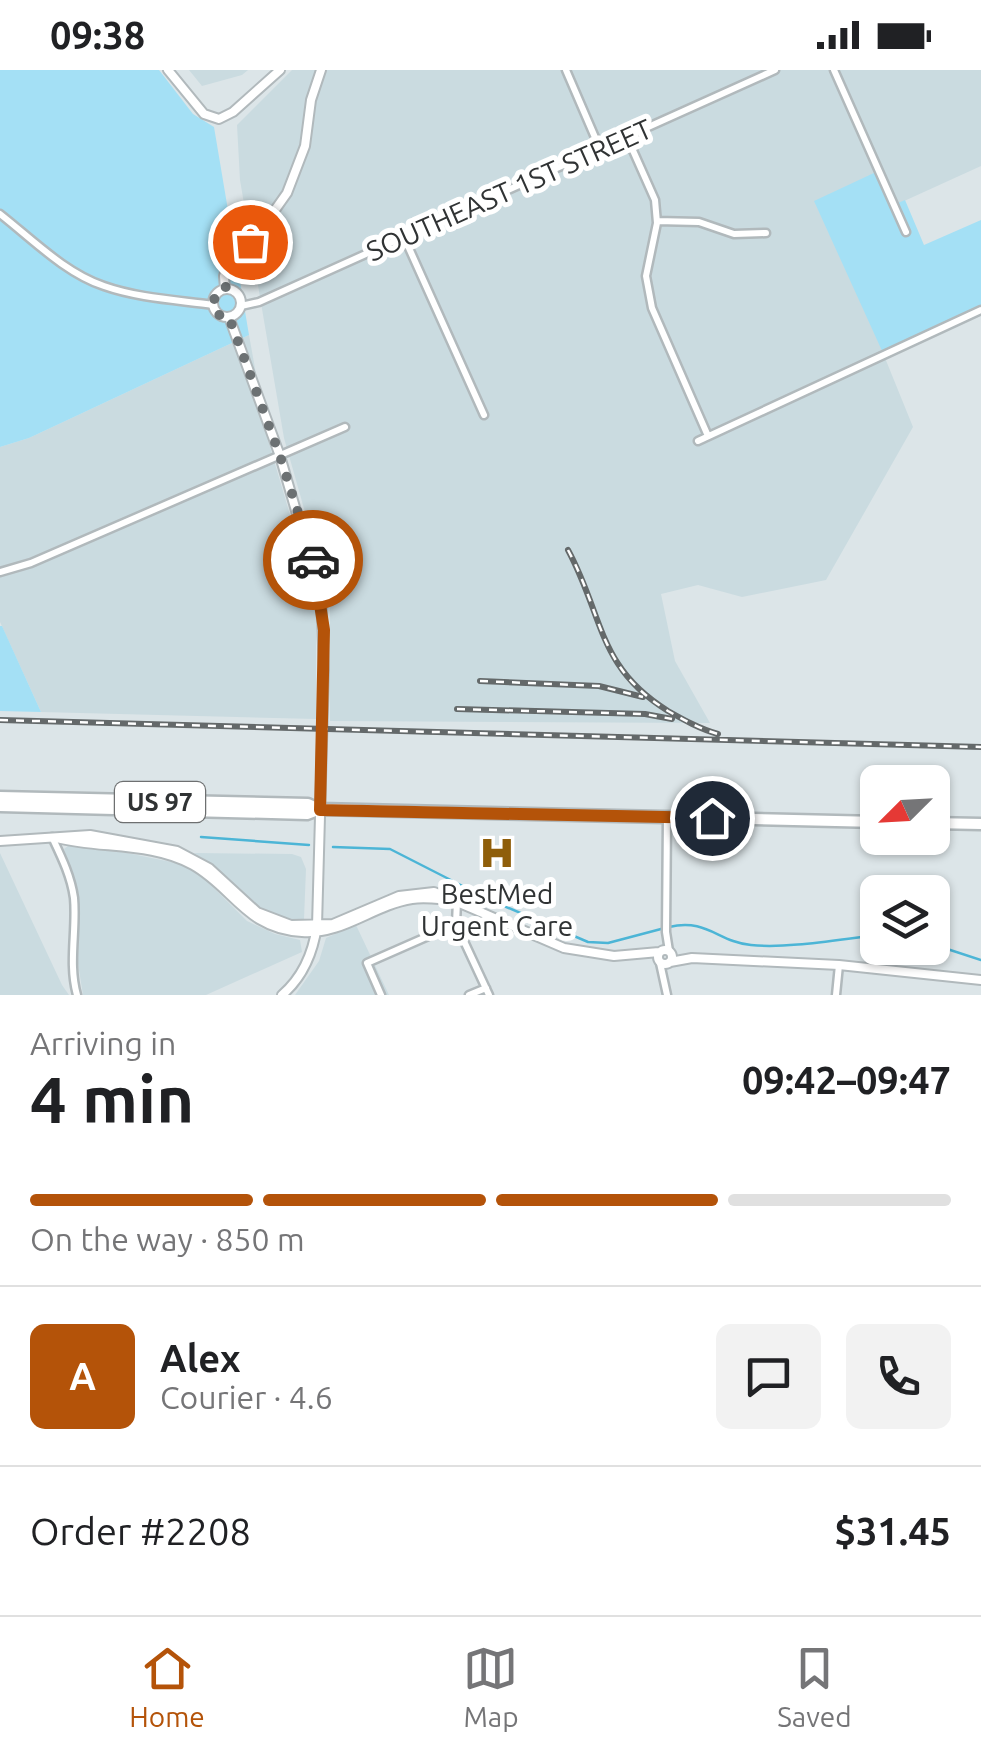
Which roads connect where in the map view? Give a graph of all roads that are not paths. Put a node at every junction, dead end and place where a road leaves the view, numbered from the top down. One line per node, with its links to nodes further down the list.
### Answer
1 (168, 70): 2 (main road)
2 (280, 70)
3 (321, 70): 14 (main road)
4 (566, 70): 8 (street)
5 (776, 70): 7 (street, SOUTHEAST 1ST STREET)
6 (834, 70): 11 (street)
7 (627, 137): 8 (street, SOUTHEAST 1ST STREET); 10 (street)
8 (600, 149): 13 (street, SOUTHEAST 1ST STREET)
9 (0, 214): 15 (street)
10 (657, 220): 12 (street); 21 (street)
11 (906, 232)
12 (766, 233)
13 (404, 237): 16 (street, SOUTHEAST 1ST STREET); 19 (street)
14 (226, 289): 15 (main road); 16 (main road)
15 (213, 305): 18 (main road)
16 (241, 306): 18 (main road)
17 (981, 310): 21 (street)
18 (229, 317): 23 (main road)
19 (484, 415)
20 (345, 428): 23 (street)
21 (708, 436): 22 (street)
22 (698, 441)
23 (280, 456): 24 (street); 29 (main road)
24 (0, 572)
25 (0, 797): 26 (highway, US 97)
26 (108, 800): 28 (highway); 29 (highway, US 97)
27 (0, 806): 28 (highway, US 97)
28 (97, 809): 29 (highway, US 97)
29 (320, 810): 30 (highway, US 97); 37 (main road)
30 (667, 818): 31 (highway, US 97); 39 (street)
31 (860, 822)
32 (950, 823): 33 (highway)
33 (981, 824)
34 (52, 836): 35 (main road); 37 (main road); 43 (street)
35 (0, 840)
36 (457, 901): 37 (main road); 39 (main road); 42 (street)
37 (316, 929): 44 (main road)
38 (433, 934): 45 (street)
39 (664, 957): 40 (main road); 47 (street)
40 (838, 965): 41 (main road); 48 (street)
41 (981, 980)
42 (487, 991): 46 (street)
43 (77, 995)
44 (282, 995)
45 (381, 995)
46 (469, 995)
47 (668, 995)
48 (836, 995)

